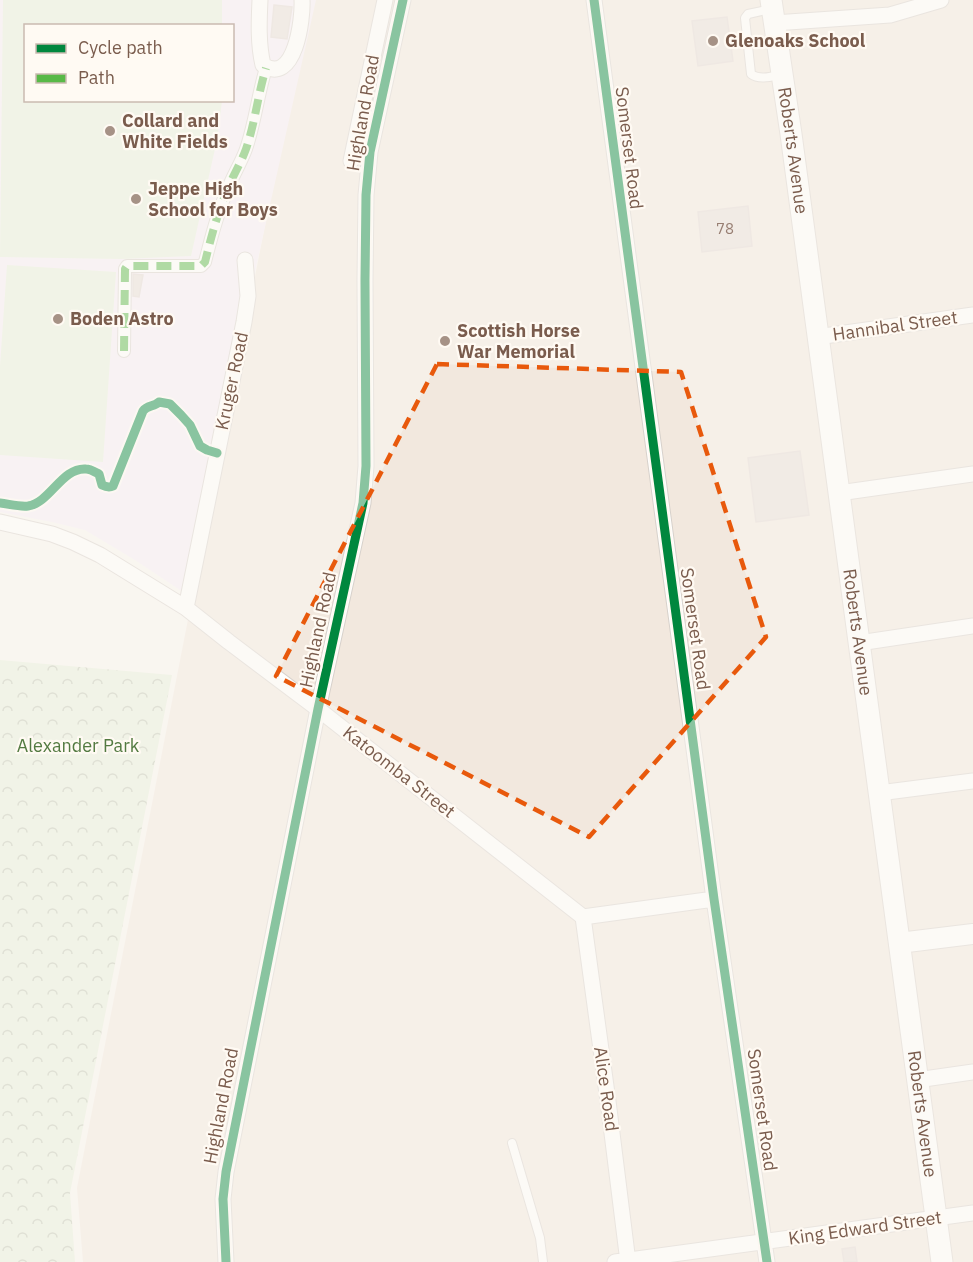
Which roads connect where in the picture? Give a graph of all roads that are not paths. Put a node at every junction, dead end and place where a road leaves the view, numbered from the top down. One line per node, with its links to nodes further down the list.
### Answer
1 (260, 0): 8 (street)
2 (302, 0): 8 (street)
3 (385, 0): 10 (street, Highland Road)
4 (402, 0): 21 (street, Highland Road)
5 (594, 0): 24 (street, Somerset Road)
6 (941, 0): 7 (street)
7 (772, 11): 9 (main road, Roberts Avenue); 9 (lane)
8 (266, 68): 14 (street)
9 (782, 75): 13 (main road, Roberts Avenue)
10 (351, 161)
11 (245, 260): 18 (street, Kruger Road)
12 (973, 315): 13 (street, Hannibal Street)
13 (818, 336): 16 (main road, Roberts Avenue)
14 (124, 351)
15 (973, 474): 16 (street)
16 (839, 493): 20 (main road, Roberts Avenue)
17 (0, 522): 18 (street, Katoomba Street)
18 (186, 608): 21 (street, Katoomba Street)
19 (973, 626): 20 (street)
20 (859, 642): 23 (main road, Roberts Avenue)
21 (318, 709): 25 (street, Katoomba Street); 35 (street, Highland Road)
22 (973, 780): 23 (street)
23 (879, 793): 27 (main road, Roberts Avenue)
24 (714, 899): 25 (street); 33 (street, Somerset Road)
25 (583, 917): 34 (street, Alice Road)
26 (973, 934): 27 (street)
27 (899, 943): 29 (main road, Roberts Avenue)
28 (973, 1072): 29 (street)
29 (917, 1080): 32 (main road, Roberts Avenue)
30 (512, 1143): 36 (lane)
31 (973, 1213): 32 (street, King Edward Street)
32 (937, 1218): 33 (street, King Edward Street); 38 (main road, Roberts Avenue)
33 (764, 1242): 34 (street, King Edward Street); 37 (street, Somerset Road)
34 (624, 1261)
35 (226, 1262)
36 (543, 1262)
37 (767, 1262)
38 (942, 1262)

